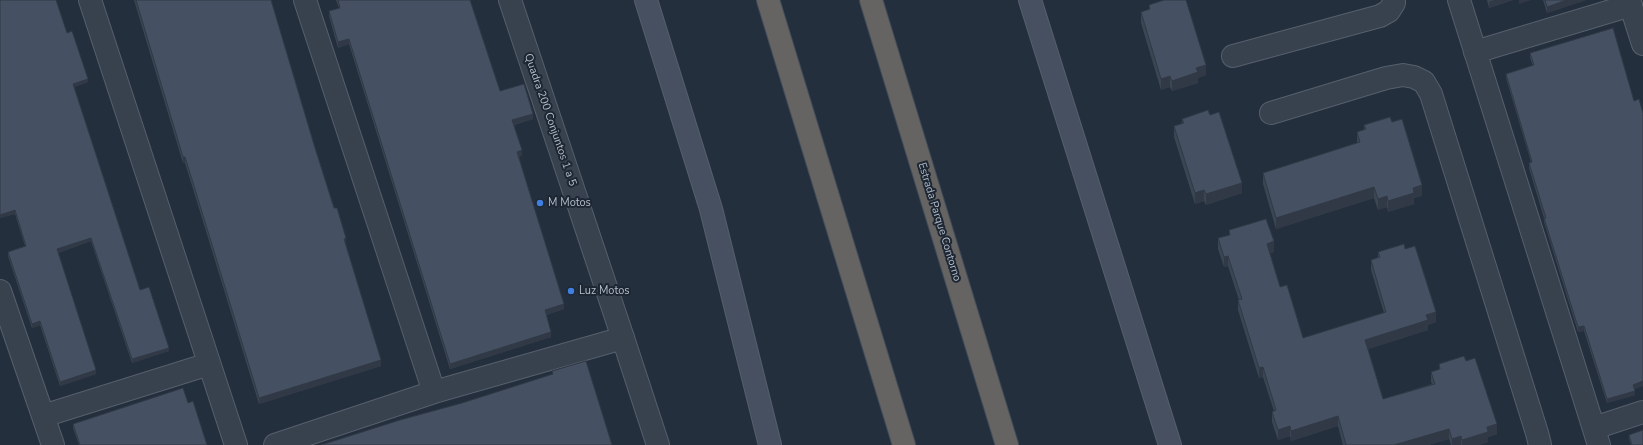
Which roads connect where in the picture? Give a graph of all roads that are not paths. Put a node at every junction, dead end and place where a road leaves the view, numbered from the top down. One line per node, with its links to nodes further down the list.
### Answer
1 (90, 0): 18 (street)
2 (305, 0): 19 (street)
3 (510, 0): 17 (street, Quadra 200 Conjuntos 1 a 5)
4 (646, 0): 27 (main road)
5 (768, 0): 28 (highway)
6 (870, 0): 29 (highway, Estrada Parque Contorno)
7 (1030, 0): 30 (main road)
8 (1394, 0): 13 (street)
9 (1459, 0): 12 (street)
10 (1630, 3): 11 (street); 12 (street)
11 (1643, 44)
12 (1475, 52): 22 (street)
13 (1233, 56)
14 (1271, 112): 31 (street)
15 (0, 292): 16 (street)
16 (5, 326): 21 (street)
17 (623, 338): 19 (street); 26 (street, Quadra 200 Conjuntos 1 a 5)
18 (209, 364): 21 (street); 24 (street)
19 (434, 392): 25 (street)
20 (1643, 412): 22 (street)
21 (43, 416): 23 (street)
22 (1596, 436)
23 (53, 445)
24 (236, 445)
25 (275, 445)
26 (658, 445)
27 (770, 445)
28 (904, 445)
29 (1006, 445)
30 (1170, 445)
31 (1540, 445)

